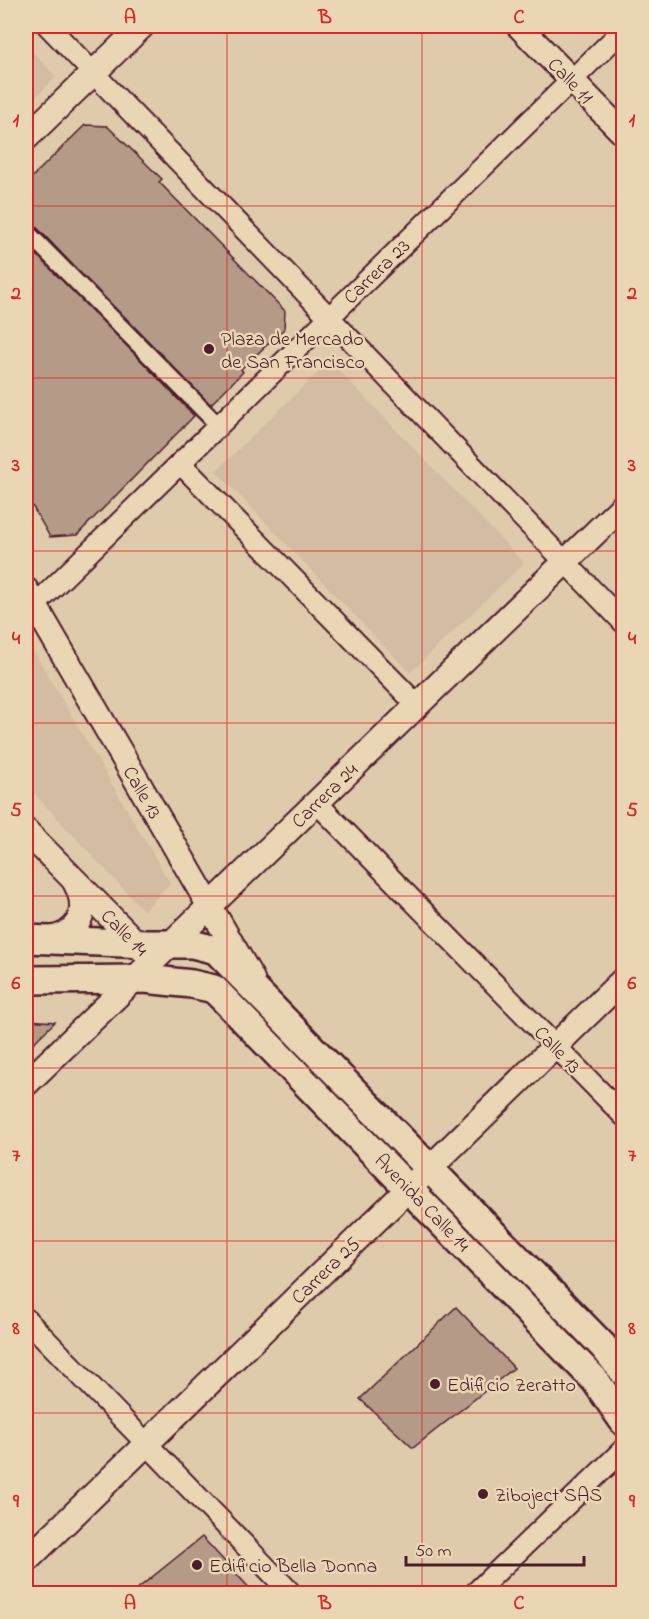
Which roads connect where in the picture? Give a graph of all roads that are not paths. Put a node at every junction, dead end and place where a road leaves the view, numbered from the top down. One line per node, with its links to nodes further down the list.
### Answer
1 (48, 26): 5 (street)
2 (142, 26): 5 (street)
3 (519, 26): 6 (street, Calle 11)
4 (624, 29): 6 (street, Carrera 23)
5 (94, 73): 8 (street); 10 (street)
6 (571, 80): 7 (street, Calle 11); 10 (street, Carrera 23)
7 (624, 134)
8 (26, 138)
9 (26, 231): 11 (street)
10 (329, 317): 11 (street, Carrera 23); 14 (street)
11 (218, 425): 12 (street, Carrera 23)
12 (180, 463): 15 (street, Carrera 23); 17 (street)
13 (624, 505): 14 (street, Carrera 24)
14 (565, 562): 16 (street); 17 (street, Carrera 24)
15 (28, 603): 21 (street, Calle 13)
16 (624, 623)
17 (417, 705): 18 (street, Carrera 24)
18 (316, 802): 21 (street, Carrera 24); 27 (street, Calle 13)
19 (26, 831): 20 (street, Calle 14)
20 (75, 882): 22 (street, Calle 14); 23 (street, Calle 14)
21 (210, 906): 23 (street, Carrera 24); 26 (street, Calle 13)
22 (38, 939): 23 (main road)
23 (148, 957): 25 (main road); 26 (main road, Avenida Calle 14); 28 (street, Carrera 24); 31 (main road, Avenida Calle 14)
24 (624, 979): 27 (street, Carrera 25)
25 (26, 980)
26 (261, 994): 30 (main road, Avenida Calle 14)
27 (555, 1046): 29 (street, Calle 13); 30 (street, Carrera 25)
28 (26, 1084)
29 (624, 1116)
30 (430, 1168): 31 (street, Carrera 25); 33 (main road, Avenida Calle 14)
31 (410, 1188): 34 (main road, Avenida Calle 14); 35 (street, Carrera 25)
32 (26, 1319): 35 (street)
33 (624, 1372)
34 (624, 1422)
35 (146, 1443): 37 (street, Carrera 25); 38 (street)
36 (624, 1449): 39 (street)
37 (26, 1561)
38 (292, 1593)
39 (474, 1593)

